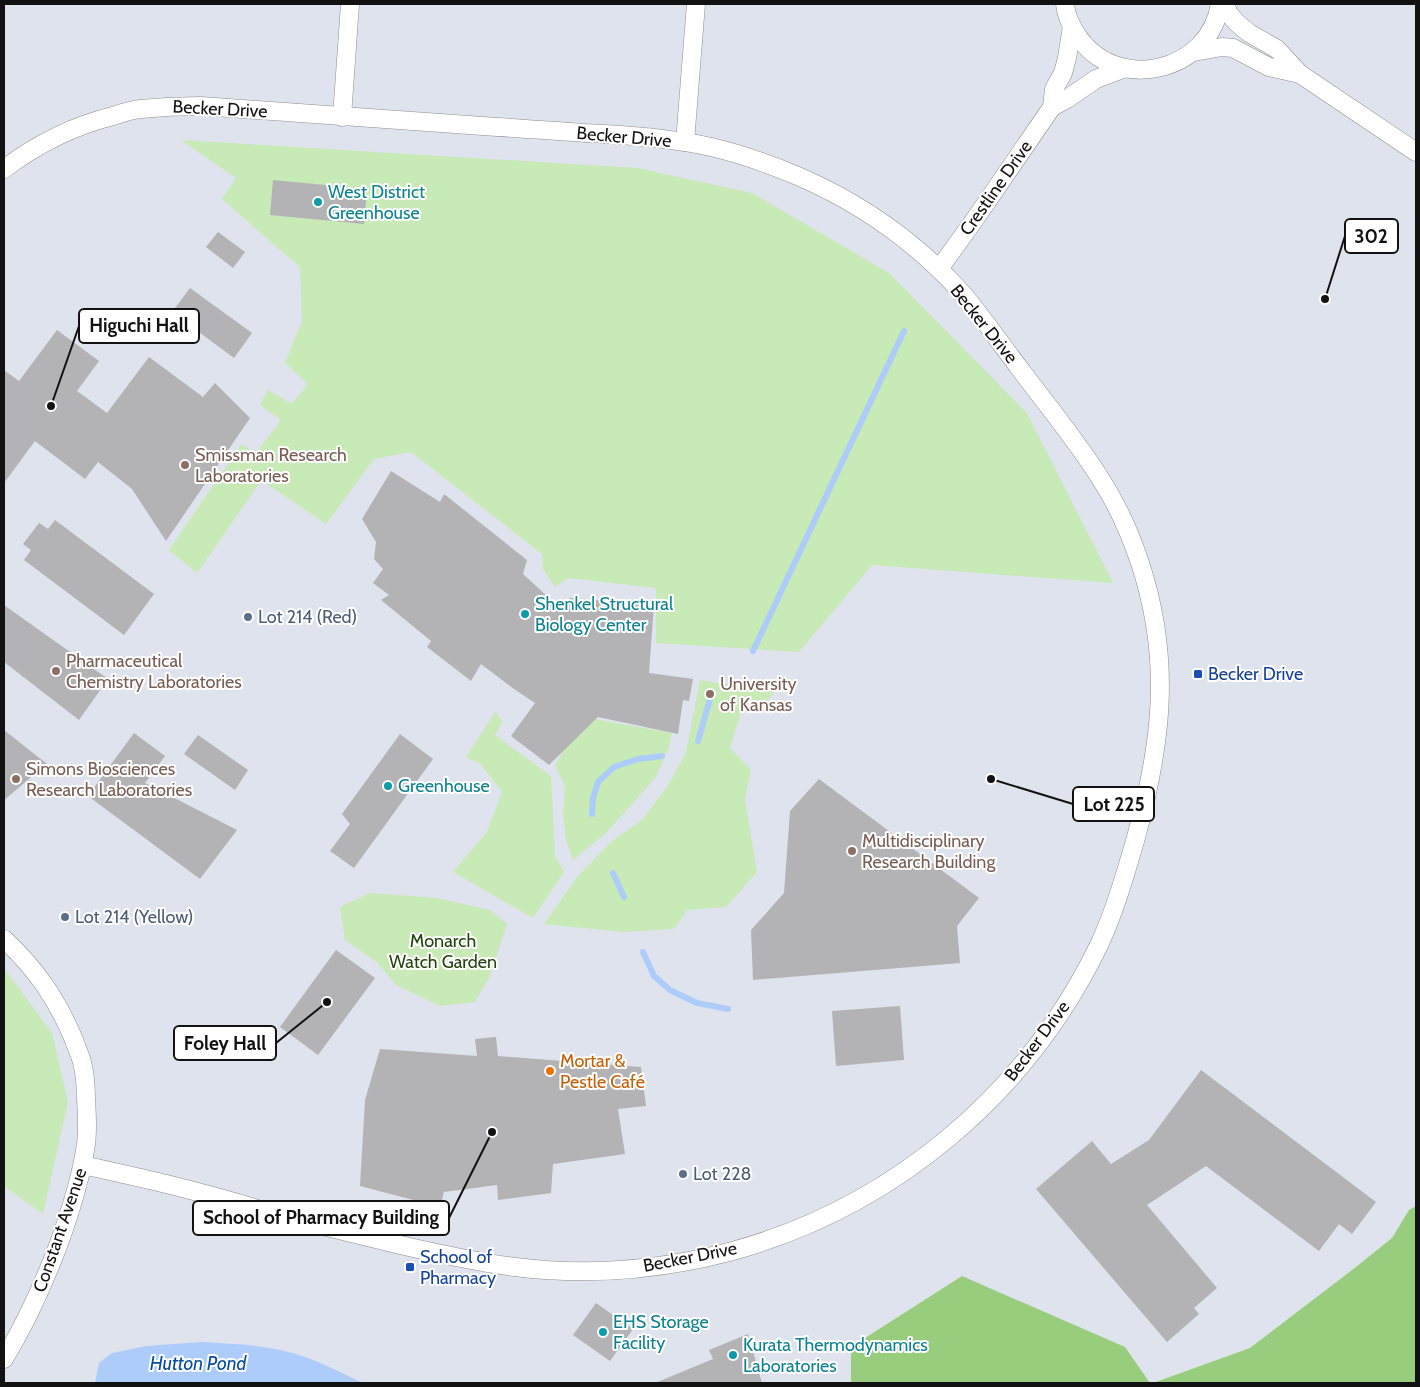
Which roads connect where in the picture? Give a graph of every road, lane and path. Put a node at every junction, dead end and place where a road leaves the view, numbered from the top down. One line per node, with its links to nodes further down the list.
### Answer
1 (350, 4): 11 (street)
2 (696, 4): 12 (street)
3 (1065, 4): 6 (street)
4 (1220, 4): 7 (street)
5 (1225, 4): 9 (street)
6 (1072, 26): 8 (street); 10 (street, Crestline Drive)
7 (1194, 52): 8 (street); 9 (street)
8 (1125, 68): 10 (street, Crestline Drive)
9 (1300, 74): 13 (street)
10 (1052, 107): 15 (street, Crestline Drive)
11 (342, 116): 12 (street, Becker Drive); 14 (street, Becker Drive)
12 (685, 142): 15 (street, Becker Drive)
13 (1416, 152)
14 (4, 169)
15 (939, 269): 17 (street, Becker Drive)
16 (4, 939): 17 (street, Constant Avenue)
17 (83, 1165): 18 (street, Constant Avenue)
18 (4, 1358)

